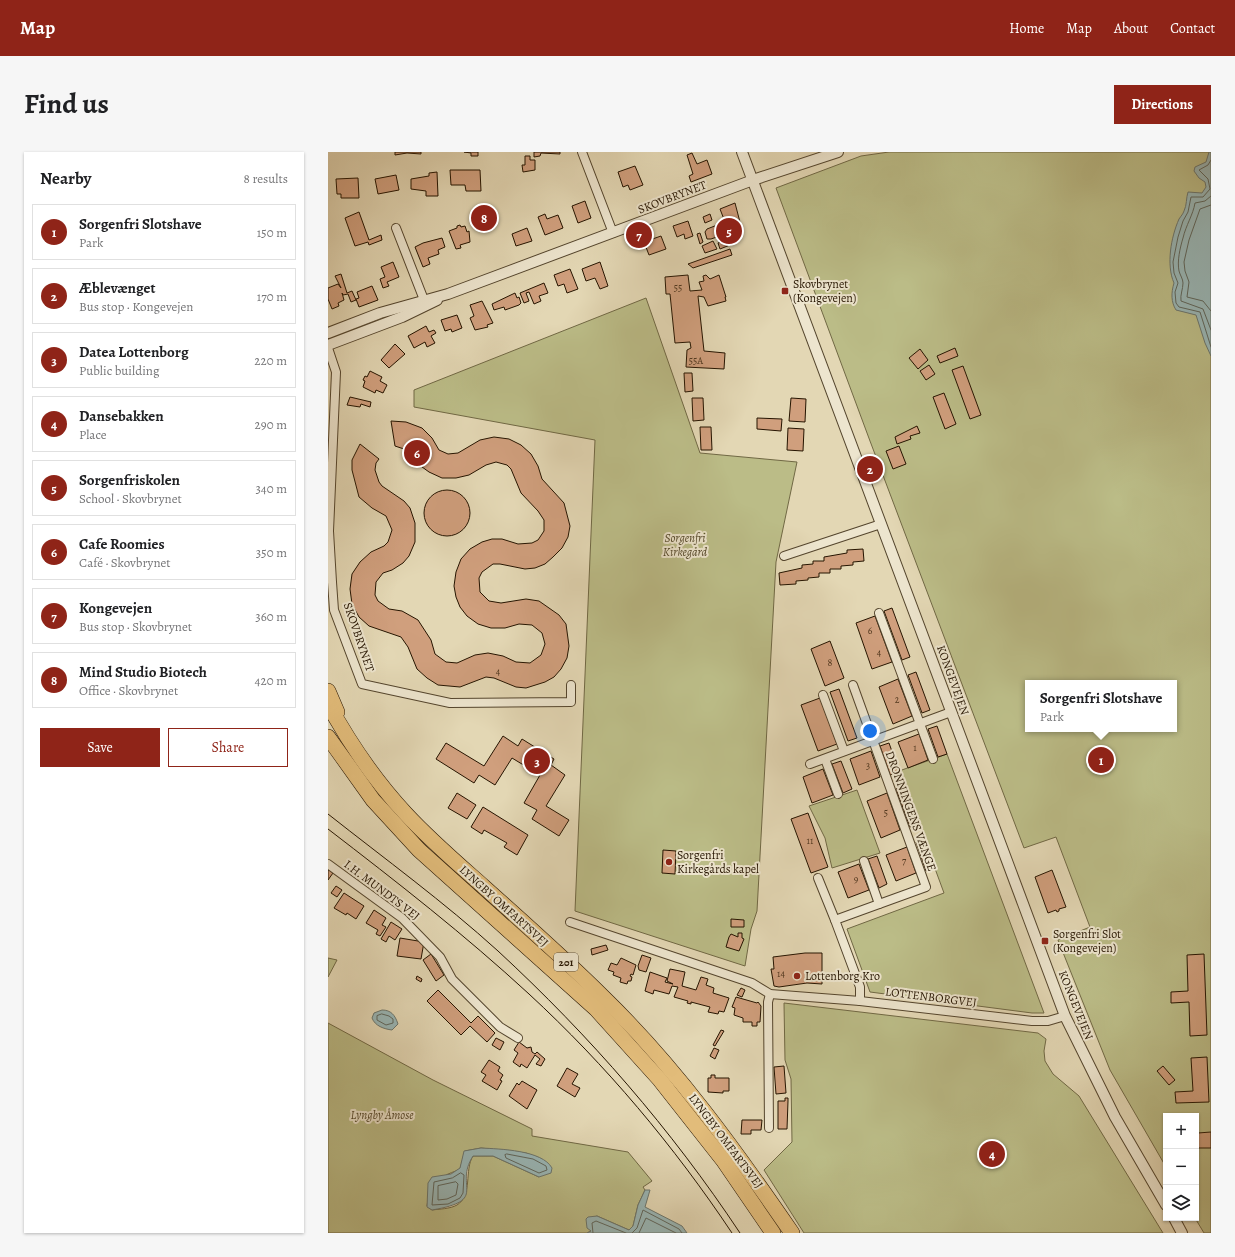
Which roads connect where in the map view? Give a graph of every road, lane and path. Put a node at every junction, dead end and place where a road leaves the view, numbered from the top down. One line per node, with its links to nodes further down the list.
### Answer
1 (582, 152): 6 (street)
2 (742, 152): 4 (street, KONGEVEJEN)
3 (838, 152): 4 (street, SKOVBRYNET)
4 (753, 180): 6 (street, SKOVBRYNET); 10 (street, KONGEVEJEN)
5 (396, 228): 7 (street)
6 (613, 233): 7 (street, SKOVBRYNET)
7 (425, 303): 8 (street, SKOVBRYNET); 9 (street, SKOVBRYNET)
8 (328, 333)
9 (328, 346): 13 (street, SKOVBRYNET)
10 (881, 524): 11 (street); 18 (street, KONGEVEJEN)
11 (784, 556)
12 (879, 613): 19 (street)
13 (571, 685)
14 (852, 685): 22 (street, DRONNINGENS VÆNGE)
15 (328, 691): 21 (highway)
16 (823, 695): 23 (street)
17 (328, 704): 21 (highway, LYNGBY OMFARTSVEJ / 201)
18 (951, 712): 19 (street, DRONNINGENS VÆNGE); 36 (street, KONGEVEJEN)
19 (920, 724): 22 (street, DRONNINGENS VÆNGE); 25 (street)
20 (328, 737): 41 (highway, LYNGBY OMFARTSVEJ / 201)
21 (348, 741): 42 (highway, LYNGBY OMFARTSVEJ / 201)
22 (872, 741): 23 (street, DRONNINGENS VÆNGE); 31 (street, DRONNINGENS VÆNGE)
23 (844, 751): 24 (street, DRONNINGENS VÆNGE)
24 (825, 759): 26 (street, DRONNINGENS VÆNGE); 27 (street)
25 (933, 760)
26 (810, 764)
27 (838, 794)
28 (864, 861): 31 (street)
29 (328, 864): 37 (street, I.H. MUNDTS VEJ)
30 (818, 878): 32 (street)
31 (879, 904): 32 (street, DRONNINGENS VÆNGE)
32 (835, 920): 35 (street)
33 (570, 922): 34 (street, LOTTENBORGVEJ)
34 (770, 994): 35 (street, LOTTENBORGVEJ); 38 (street)
35 (860, 1001): 36 (street, LOTTENBORGVEJ)
36 (1065, 1016): 39 (street, KONGEVEJEN)
37 (518, 1038)
38 (768, 1128)
39 (1163, 1200)
40 (1176, 1221): 43 (street)
41 (773, 1233)
42 (792, 1233)
43 (1182, 1233)

